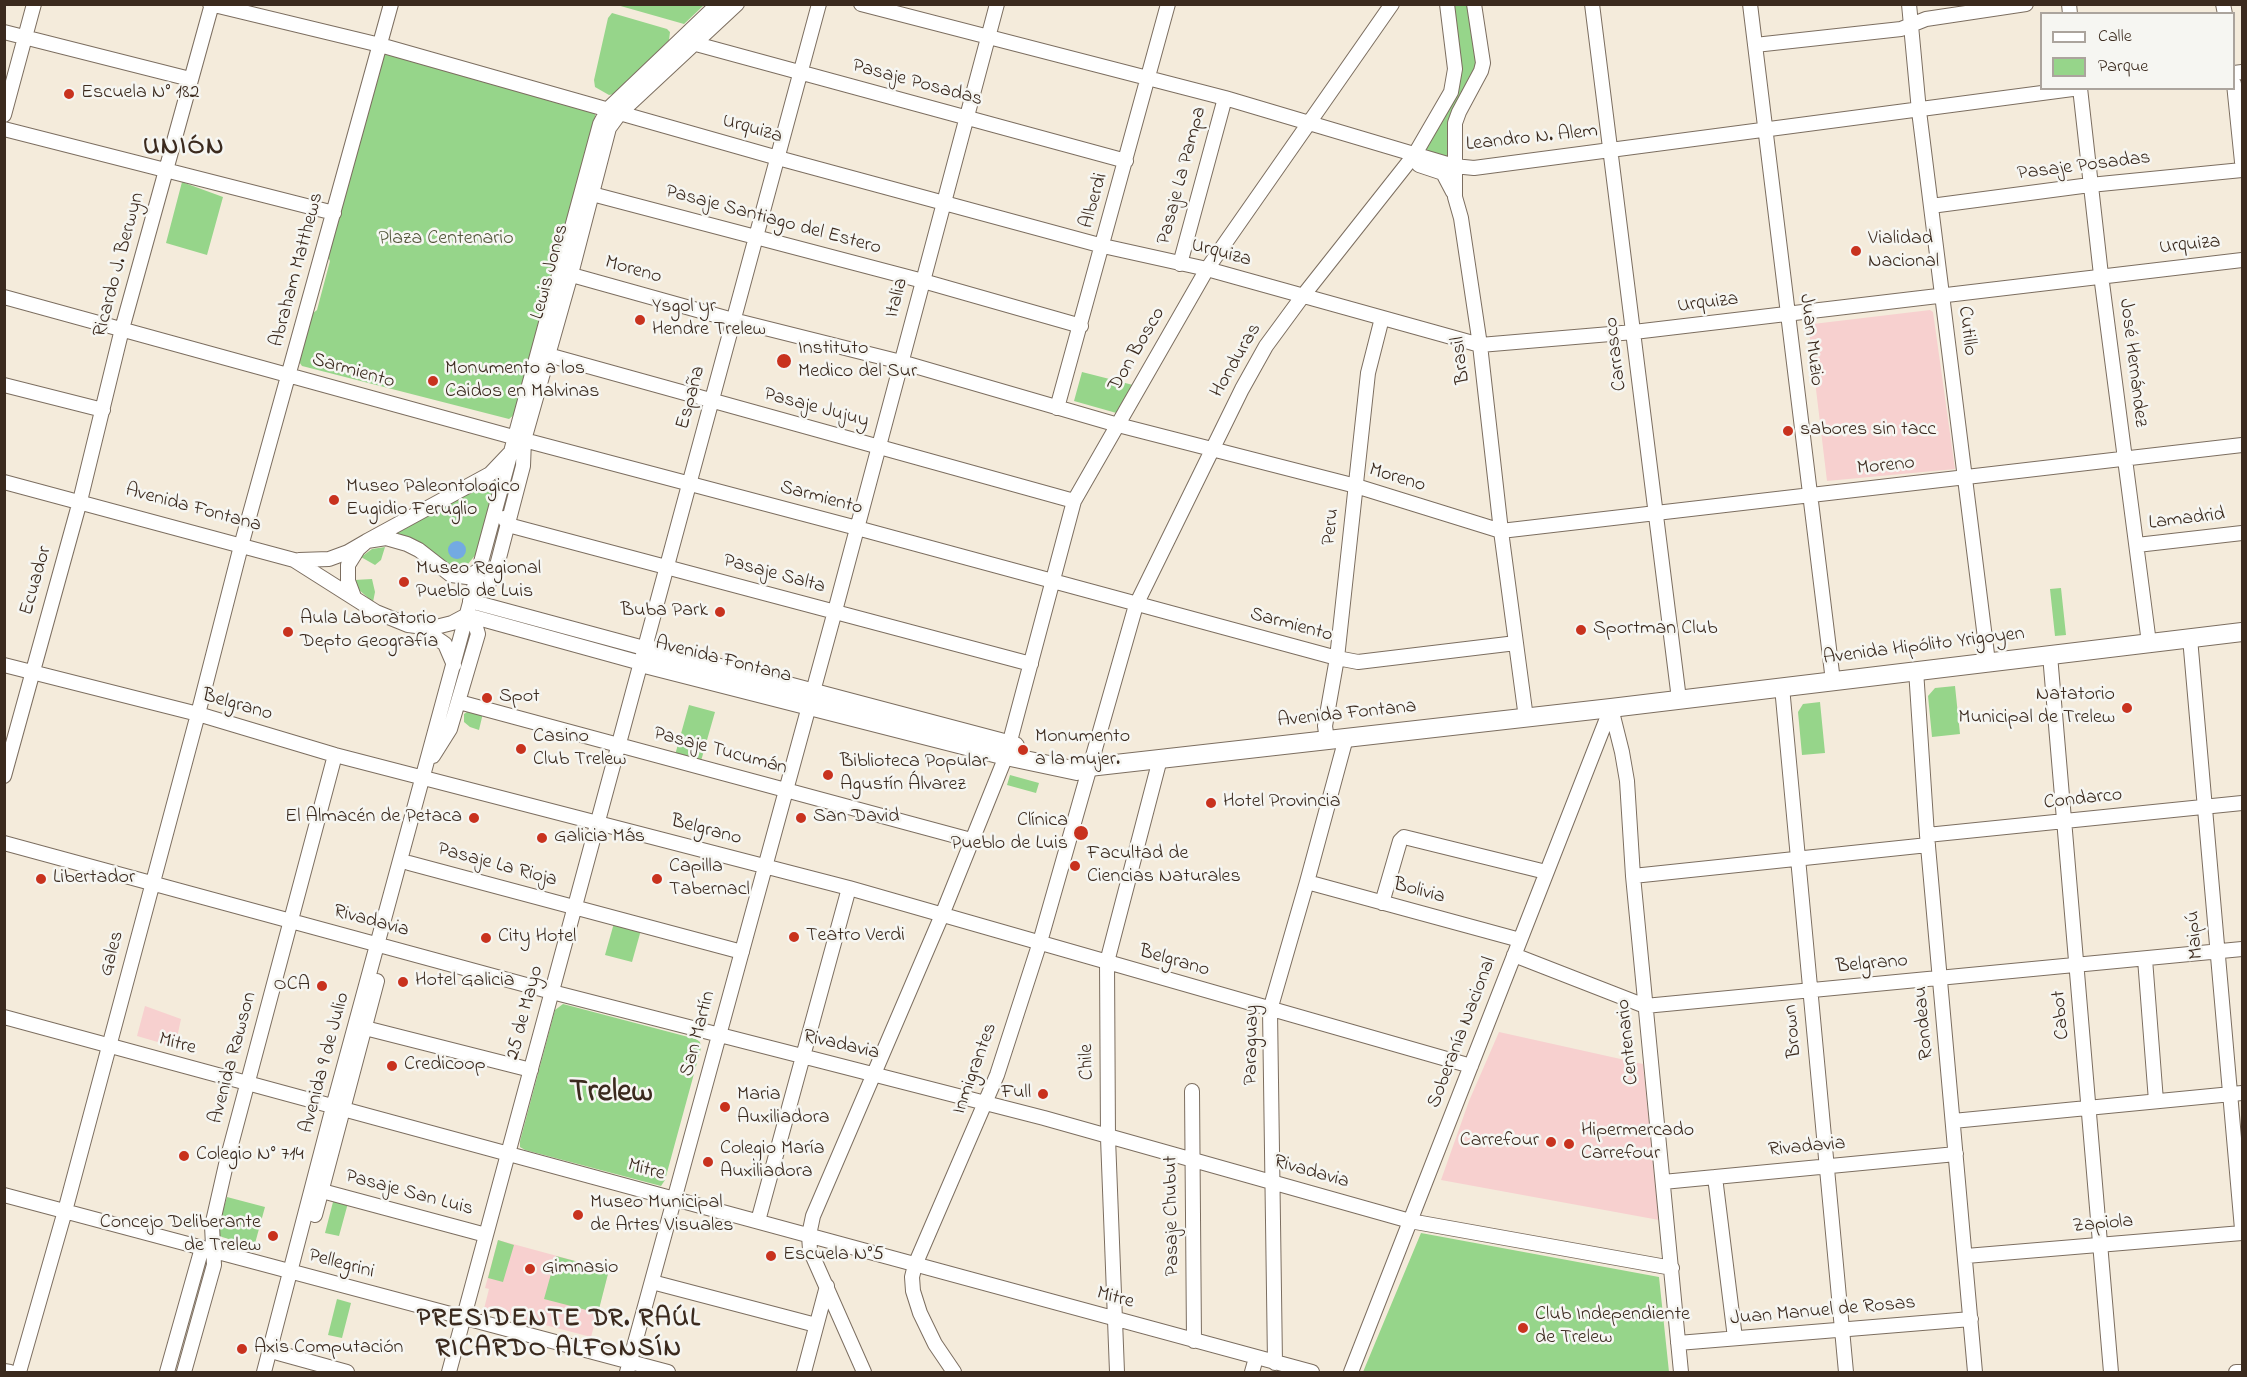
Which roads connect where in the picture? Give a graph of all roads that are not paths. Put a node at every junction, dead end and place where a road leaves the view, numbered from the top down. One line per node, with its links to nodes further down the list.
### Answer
1 (34, 4): 20 (street)
2 (391, 4): 22 (street, Abraham Matthews)
3 (737, 4): 21 (street, Lewis Jones)
4 (819, 4): 24 (street, España)
5 (861, 4): 19 (street, Leandro N. Alem)
6 (997, 4): 19 (street, Italia)
7 (1168, 4): 25 (street, Alberdi)
8 (1392, 4): 35 (street, Don Bosco)
9 (1447, 4): 39 (street, Honduras)
10 (1474, 4): 43 (street, Brasil)
11 (1592, 4): 38 (street, Carrasco)
12 (1750, 4): 23 (street, Juan Muzio)
13 (1909, 4): 17 (street, Cutillo)
14 (2026, 4): 17 (street)
15 (211, 5): 22 (street, Urquiza); 26 (street, Ricardo J. Berwyn)
16 (714, 7): 31 (street, Lewis Jones)
17 (1912, 25): 23 (street); 32 (street, Cutillo)
18 (4, 32): 20 (street)
19 (989, 37): 25 (street, Leandro N. Alem); 34 (street, Italia)
20 (25, 38): 26 (street); 33 (street)
21 (696, 44): 24 (street, Pasaje Posadas); 31 (street, Lewis Jones)
22 (380, 45): 31 (street, Urquiza); 52 (street, Abraham Matthews)
23 (1755, 45): 37 (street, Juan Muzio)
24 (801, 72): 34 (street, Pasaje Posadas); 40 (street, España)
25 (1148, 78): 30 (street, Leandro N. Alem); 41 (street, Alberdi)
26 (190, 79): 44 (street, Ricardo J. Berwyn)
27 (2066, 90): 32 (street, Leandro N. Alem)
28 (2080, 90): 47 (street, José Hernández)
29 (2235, 90): 42 (street)
30 (1225, 98): 35 (street, Leandro N. Alem); 56 (street, Pasaje La Pampa)
31 (614, 111): 40 (street, Urquiza); 48 (street, Lewis Jones); 58 (street, Lewis Jones)
32 (1918, 111): 37 (street, Leandro N. Alem); 51 (street, Cutillo)
33 (4, 115)
34 (965, 117): 41 (street, Pasaje Posadas); 50 (street, Italia)
35 (1310, 123): 39 (street, Leandro N. Alem); 57 (street, Don Bosco)
36 (4, 129): 44 (street)
37 (1764, 130): 38 (street, Leandro N. Alem); 64 (street, Juan Muzio)
38 (1610, 150): 43 (street, Leandro N. Alem); 69 (street, Carrasco)
39 (1415, 154): 43 (street, Leandro N. Alem); 46 (street, Honduras)
40 (778, 158): 50 (street, Urquiza); 53 (street, España)
41 (1126, 161): 54 (street, Alberdi)
42 (2242, 162)
43 (1454, 166): 49 (street, Brasil)
44 (166, 168): 52 (street); 68 (street, Ricardo J. Berwyn)
45 (2242, 170): 47 (street, Pasaje Posadas)
46 (1402, 171): 49 (street, Leandro N. Alem); 63 (street, Honduras)
47 (2090, 185): 51 (street, Pasaje Posadas); 59 (street, José Hernández)
48 (592, 194): 53 (street, Pasaje Santiago del Estero); 58 (street, Lewis Jones)
49 (1455, 197): 70 (street, Brasil)
50 (944, 203): 54 (street, Urquiza); 60 (street, Italia)
51 (1931, 206): 61 (street, Cutillo)
52 (334, 213): 73 (street, Abraham Matthews)
53 (756, 237): 60 (street, Pasaje Santiago del Estero); 66 (street, España)
54 (1103, 246): 56 (street, Urquiza); 67 (street, Alberdi)
55 (2242, 260): 59 (street, Urquiza)
56 (1180, 264): 57 (street, Urquiza)
57 (1207, 269): 63 (street, Urquiza); 78 (street, Don Bosco)
58 (566, 273): 66 (street, Moreno); 71 (street, Lewis Jones); 79 (street, Lewis Jones)
59 (2101, 275): 61 (street, Urquiza); 83 (street, José Hernández)
60 (922, 281): 67 (street, Pasaje Santiago del Estero); 72 (street, Italia)
61 (1942, 295): 64 (street, Urquiza); 84 (street, Cutillo)
62 (4, 297): 68 (street, Sarmiento)
63 (1302, 297): 65 (street, Urquiza); 82 (street, Honduras)
64 (1787, 315): 69 (street, Urquiza); 88 (street, Juan Muzio)
65 (1382, 318): 70 (street, Urquiza); 87 (street, Peru)
66 (733, 320): 72 (street, Moreno); 75 (street, España)
67 (1081, 326): 76 (street, Alberdi)
68 (122, 329): 73 (street, Sarmiento); 77 (street, Ricardo J. Berwyn)
69 (1634, 332): 70 (street, Urquiza); 92 (street, Carrasco)
70 (1480, 345): 95 (street, Brasil)
71 (548, 355): 75 (street, Pasaje Jujuy); 79 (street, Lewis Jones)
72 (901, 362): 76 (street, Moreno); 81 (street, Italia)
73 (290, 374): 79 (street, Sarmiento); 99 (street, Abraham Matthews)
74 (4, 385): 77 (street)
75 (711, 400): 81 (street, Pasaje Jujuy); 86 (street, España)
76 (1057, 408): 78 (street, Moreno)
77 (103, 410): 89 (street, Ricardo J. Berwyn)
78 (1118, 425): 82 (street, Moreno); 90 (street, Don Bosco)
79 (517, 443): 86 (street, Sarmiento); 91 (street, Lewis Jones); 93 (street, Lewis Jones); 97 (street)
80 (2242, 445): 83 (street, Moreno)
81 (878, 447): 90 (street, Pasaje Jujuy); 94 (street, Italia)
82 (1213, 449): 87 (street, Moreno); 106 (street, Honduras)
83 (2125, 459): 84 (street, Moreno); 98 (street, José Hernández)
84 (1965, 478): 88 (street, Moreno); 117 (street, Cutillo)
85 (4, 482): 89 (street, Avenida Fontana)
86 (688, 484): 94 (street, Sarmiento); 101 (street, España)
87 (1356, 486): 95 (street, Moreno); 116 (street, Peru)
88 (1810, 496): 92 (street, Moreno); 123 (street, Juan Muzio)
89 (80, 501): 99 (street, Avenida Fontana); 122 (street, Ecuador)
90 (1074, 501): 103 (street, Don Bosco)
91 (497, 506): 93 (street); 102 (street, Lewis Jones)
92 (1655, 513): 95 (street, Moreno); 127 (street, Carrasco)
93 (508, 525): 101 (street, Pasaje Salta); 104 (street, Lewis Jones)
94 (857, 528): 103 (street, Sarmiento); 107 (street, Italia)
95 (1500, 531): 112 (street, Brasil)
96 (2242, 533): 98 (street, Lamadrid)
97 (367, 541): 100 (street, Avenida Fontana); 102 (street, Avenida Fontana); 105 (street)
98 (2137, 545): 113 (street, José Hernández)
99 (241, 546): 100 (street, Avenida Fontana); 129 (street, Gales)
100 (294, 560): 105 (street, Avenida Fontana)
101 (666, 566): 107 (street, Pasaje Salta); 115 (street, España)
102 (478, 571): 104 (street, Lewis Jones)
103 (1052, 582): 106 (street, Sarmiento); 118 (street, Don Bosco)
104 (472, 594): 108 (street, Lewis Jones); 115 (street)
105 (354, 597): 109 (street, Avenida Fontana)
106 (1136, 605): 116 (street, Sarmiento); 137 (street, Honduras)
107 (835, 611): 118 (street, Pasaje Salta); 126 (street, Italia)
108 (466, 615): 109 (street, Avenida Fontana); 115 (street, Avenida Fontana); 121 (street, Avenida 9 de Julio); 125 (street, Avenida 9 de Julio)
109 (422, 628): 121 (street)
110 (2242, 632): 111 (main road, Avenida Hipólito Yrigoyen)
111 (2190, 638): 113 (main road, Avenida Hipólito Yrigoyen); 142 (street, Maipú)
112 (1516, 643): 116 (street, Sarmiento); 130 (street, Brasil)
113 (2149, 643): 114 (main road, Avenida Hipólito Yrigoyen)
114 (2050, 655): 117 (main road, Avenida Hipólito Yrigoyen); 144 (street, Cabot)
115 (642, 656): 126 (main road, Avenida Fontana); 133 (street, 25 de Mayo)
116 (1337, 658): 132 (street, Peru)
117 (1988, 662): 120 (main road, Avenida Hipólito Yrigoyen)
118 (1031, 664): 134 (street, Don Bosco)
119 (4, 665): 122 (street, Belgrano)
120 (1916, 670): 123 (main road, Avenida Hipólito Yrigoyen); 146 (street, Rondeau)
121 (452, 671): 125 (street); 138 (street, Avenida 9 de Julio)
122 (32, 672): 129 (street, Belgrano); 139 (street, Ecuador)
123 (1833, 681): 124 (main road, Avenida Hipólito Yrigoyen)
124 (1782, 687): 127 (main road, Avenida Hipólito Yrigoyen); 148 (street, Brown)
125 (459, 698): 133 (street, Pasaje Tucumán); 138 (street, Avenida 9 de Julio)
126 (811, 698): 134 (main road, Avenida Fontana); 140 (street, San Martín)
127 (1679, 699): 128 (main road, Avenida Hipólito Yrigoyen)
128 (1611, 708): 130 (main road, Avenida Fontana); 151 (street, Soberanía Nacional); 152 (street, Centenario)
129 (198, 714): 135 (street, Belgrano); 154 (street, Gales)
130 (1526, 718): 131 (main road, Avenida Fontana)
131 (1346, 738): 132 (main road, Avenida Fontana); 153 (street, Paraguay)
132 (1327, 740): 136 (main road, Avenida Fontana)
133 (619, 745): 140 (street, Pasaje Tucumán); 143 (street, 25 de Mayo)
134 (1007, 750): 137 (main road, Avenida Fontana); 145 (street, Don Bosco)
135 (335, 755): 138 (street, Belgrano); 159 (street, Avenida Rawson)
136 (1160, 759): 137 (main road, Avenida Fontana); 168 (street, Chile)
137 (1089, 767): 161 (street, Inmigrantes)
138 (427, 773): 143 (street, Belgrano); 149 (street, Avenida 9 de Julio); 162 (street, Avenida 9 de Julio)
139 (4, 776)
140 (786, 790): 145 (street, Pasaje Tucumán); 150 (street, San Martín)
141 (2242, 803): 142 (street, Condarco)
142 (2205, 807): 144 (street, Condarco); 165 (street, Maipú)
143 (598, 822): 150 (street, Belgrano); 157 (street, 25 de Mayo)
144 (2065, 822): 146 (street, Condarco); 169 (street, Cabot)
145 (972, 840): 158 (street, Don Bosco)
146 (1928, 840): 148 (street, Condarco); 170 (street, Rondeau)
147 (4, 843): 154 (street, Rivadavia)
148 (1798, 859): 152 (street, Condarco); 171 (street, Brown)
149 (409, 863): 157 (street, Pasaje La Rioja); 162 (street, Avenida 9 de Julio)
150 (765, 867): 155 (street, Belgrano); 164 (street, San Martín)
151 (1546, 872): 156 (street); 160 (street, Soberanía Nacional)
152 (1633, 876): 173 (street, Centenario)
153 (1307, 882): 156 (street, Bolivia); 174 (street, Paraguay)
154 (153, 883): 159 (street, Rivadavia); 178 (street, Gales)
155 (849, 888): 158 (street, Belgrano); 179 (street)
156 (1382, 903): 160 (street, Bolivia)
157 (575, 907): 164 (street, Pasaje La Rioja); 172 (street, 25 de Mayo)
158 (942, 915): 161 (street, Belgrano); 182 (street, Don Bosco)
159 (291, 921): 162 (street, Rivadavia); 183 (street, Avenida Rawson)
160 (1520, 940): 166 (street, Soberanía Nacional)
161 (1040, 942): 168 (street, Belgrano); 187 (street, Inmigrantes)
162 (382, 944): 172 (street, Rivadavia); 176 (street, Avenida 9 de Julio); 189 (street, Avenida 9 de Julio)
163 (2242, 949): 165 (street, Belgrano)
164 (742, 951): 177 (street, San Martín)
165 (2217, 952): 167 (street, Belgrano); 185 (street, Maipú)
166 (1514, 955): 173 (street, Belgrano); 180 (street, Soberanía Nacional)
167 (2145, 958): 169 (street, Belgrano); 186 (street)
168 (1107, 962): 174 (street, Belgrano); 191 (street, Chile)
169 (2077, 964): 170 (street, Belgrano); 188 (street, Cabot)
170 (1940, 978): 171 (street, Belgrano); 190 (street, Rondeau)
171 (1810, 990): 173 (street, Belgrano); 195 (street, Brown)
172 (552, 992): 177 (street, Rivadavia); 181 (street, 25 de Mayo)
173 (1645, 1005): 198 (street, Centenario)
174 (1270, 1010): 180 (street, Belgrano); 197 (street, Paraguay)
175 (4, 1017): 178 (street, Mitre)
176 (365, 1028): 181 (street); 189 (street, Avenida 9 de Julio)
177 (719, 1035): 179 (street, Rivadavia); 201 (street, San Martín)
178 (108, 1047): 183 (street, Mitre); 202 (street, Gales)
179 (803, 1057): 182 (street, Rivadavia); 203 (street)
180 (1471, 1066): 204 (street, Soberanía Nacional)
181 (531, 1071): 192 (street, 25 de Mayo)
182 (874, 1074): 187 (street, Rivadavia); 207 (street, Don Bosco)
183 (247, 1084): 189 (street, Mitre); 209 (street, Avenida Rawson)
184 (1192, 1091): 194 (street, Pasaje Chubut)
185 (2236, 1094): 186 (street); 205 (street, Maipú)
186 (2156, 1101): 188 (street)
187 (986, 1103): 191 (street, Rivadavia); 211 (street, Inmigrantes)
188 (2089, 1107): 190 (street); 208 (street, Cabot)
189 (338, 1108): 192 (street, Mitre); 199 (street, Avenida 9 de Julio); 213 (street, Avenida 9 de Julio)
190 (1953, 1120): 193 (street, Rondeau)
191 (1108, 1138): 194 (street, Rivadavia); 217 (street, Chile)
192 (508, 1154): 201 (street, Mitre); 206 (street, 25 de Mayo)
193 (1956, 1154): 195 (street, Rivadavia); 210 (street, Rondeau)
194 (1192, 1159): 197 (street, Rivadavia); 222 (street, Pasaje Chubut)
195 (1827, 1166): 196 (street, Rivadavia); 220 (street, Brown)
196 (1715, 1177): 198 (street, Rivadavia); 221 (street)
197 (1273, 1182): 204 (street, Rivadavia); 226 (street, Paraguay)
198 (1663, 1182): 212 (street, Centenario)
199 (322, 1191): 206 (street, Pasaje San Luis); 213 (street, Avenida 9 de Julio)
200 (4, 1195): 202 (street, Pellegrini)
201 (674, 1199): 203 (street, Mitre); 214 (street, San Martín)
202 (65, 1211): 209 (street, Pellegrini); 230 (street, Gales)
203 (758, 1221): 207 (street, Mitre)
204 (1410, 1221): 212 (street, Rivadavia); 244 (street, Soberanía Nacional)
205 (2242, 1231): 208 (street, Zapiola)
206 (486, 1235): 216 (street, 25 de Mayo)
207 (809, 1235): 211 (street, Mitre); 215 (street)
208 (2101, 1245): 210 (street, Zapiola); 248 (street, Cabot)
209 (208, 1249): 213 (street, Pellegrini); 231 (street, Avenida Rawson); 232 (street, Avenida Rawson)
210 (1966, 1256): 218 (street, Rondeau)
211 (915, 1264): 217 (street, Mitre); 240 (street, Inmigrantes)
212 (1672, 1268): 223 (street, Centenario)
213 (296, 1273): 216 (street, Pellegrini); 224 (street, Avenida 9 de Julio); 233 (street, Avenida 9 de Julio)
214 (652, 1282): 219 (street); 227 (street, San Martín)
215 (827, 1286): 219 (street); 239 (street)
216 (464, 1318): 227 (street, Pellegrini); 236 (street, 25 de Mayo)
217 (1115, 1319): 222 (street, Mitre); 241 (street, Chile)
218 (1971, 1319): 220 (street, Juan Manuel de Rosas); 247 (street, Rondeau)
219 (816, 1325): 238 (street)
220 (1842, 1329): 221 (street, Juan Manuel de Rosas); 246 (street, Brown)
221 (1735, 1338): 223 (street, Juan Manuel de Rosas)
222 (1194, 1341): 225 (street, Mitre)
223 (1678, 1343): 245 (street, Centenario)
224 (278, 1353): 234 (street, Avenida 9 de Julio); 235 (street)
225 (1256, 1358): 226 (street, Mitre); 242 (street)
226 (1275, 1363): 243 (street, Mitre)
227 (628, 1367): 237 (street, Pellegrini)
228 (4, 1371): 229 (street)
229 (10, 1372)
230 (20, 1372)
231 (167, 1372)
232 (184, 1372)
233 (264, 1372)
234 (273, 1372)
235 (347, 1372)
236 (449, 1372)
237 (668, 1372)
238 (804, 1372)
239 (864, 1372)
240 (954, 1372)
241 (1117, 1372)
242 (1252, 1372)
243 (1312, 1372)
244 (1351, 1372)
245 (1681, 1372)
246 (1846, 1372)
247 (1976, 1372)
248 (2111, 1372)
249 (2236, 1372): 250 (street)
250 (2242, 1372)

